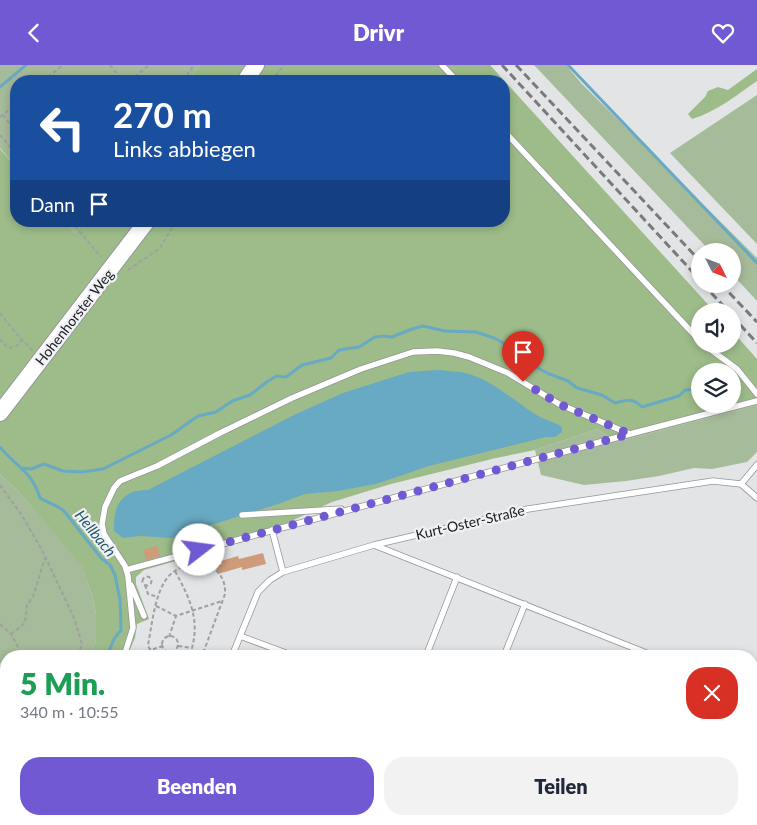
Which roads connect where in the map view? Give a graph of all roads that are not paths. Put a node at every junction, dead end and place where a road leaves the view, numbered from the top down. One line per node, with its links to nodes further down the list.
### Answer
1 (442, 65): 2 (lane)
2 (452, 75)
3 (510, 137): 5 (lane)
4 (142, 227): 9 (street, Hohenhorster Weg)
5 (691, 331)
6 (716, 353): 7 (lane)
7 (757, 394)
8 (757, 401): 10 (lane)
9 (0, 413)
10 (630, 434): 14 (lane); 19 (lane)
11 (757, 465): 12 (lane)
12 (741, 485): 13 (lane); 17 (lane, Kurt-Oster-Straße)
13 (757, 498)
14 (353, 508): 15 (lane); 16 (lane)
15 (242, 515)
16 (272, 530): 18 (lane); 19 (lane)
17 (374, 545): 18 (lane, Kurt-Oster-Straße); 20 (lane)
18 (283, 571): 23 (lane, Kurt-Oster-Straße)
19 (127, 573): 22 (lane); 24 (lane)
20 (457, 577): 21 (lane); 27 (lane)
21 (525, 604): 28 (lane); 29 (lane)
22 (144, 617)
23 (240, 636): 25 (lane, Kurt-Oster-Straße); 26 (lane)
24 (126, 650)
25 (234, 650)
26 (278, 650)
27 (428, 650)
28 (506, 650)
29 (639, 650)

